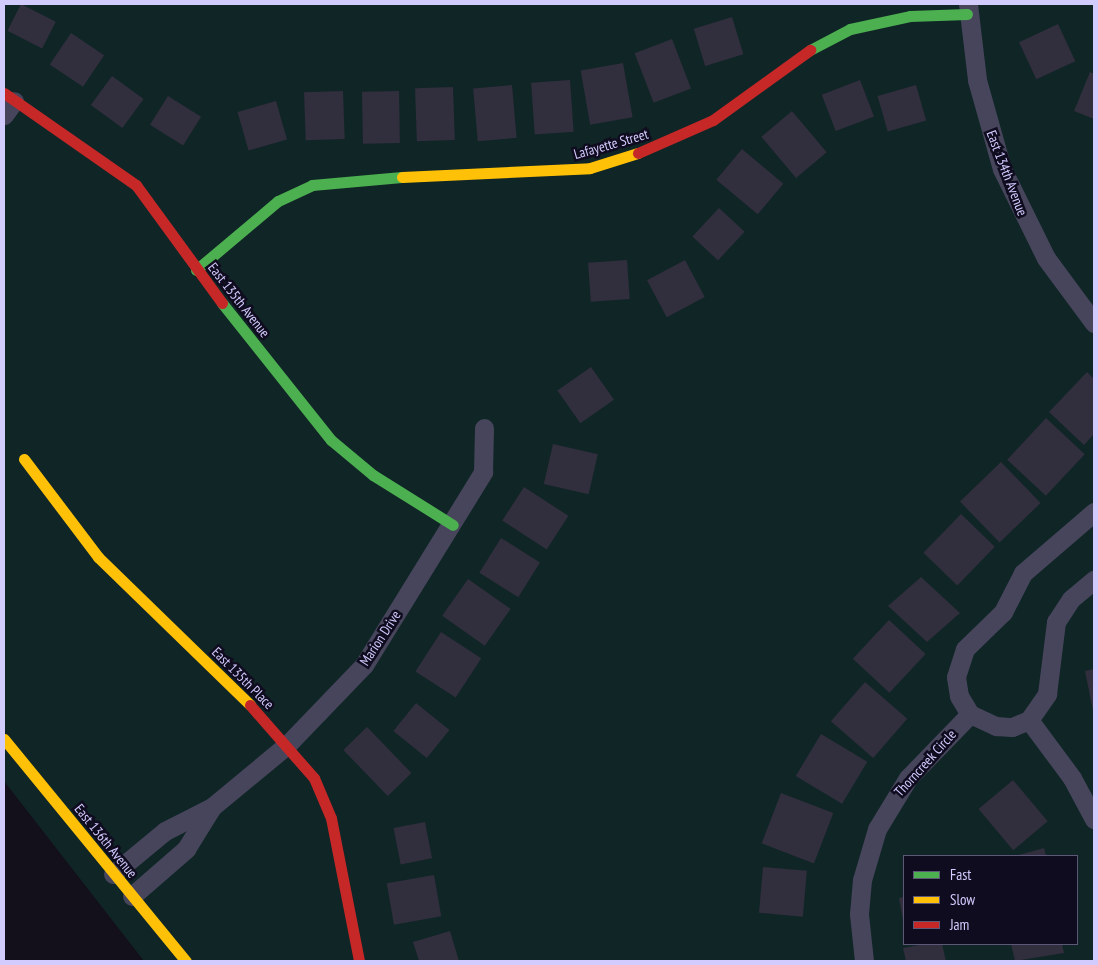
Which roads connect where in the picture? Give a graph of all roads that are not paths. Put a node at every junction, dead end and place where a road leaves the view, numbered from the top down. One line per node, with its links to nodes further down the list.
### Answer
1 (968, 9): 3 (street, Lafayette Street); 4 (street, East 134th Avenue)
2 (7, 103): 3 (street, East 135th Avenue)
3 (196, 270): 8 (street, East 135th Avenue)
4 (1094, 323)
5 (484, 428): 8 (street, Marion Drive)
6 (24, 459): 13 (street, East 135th Place)
7 (1094, 512): 10 (street)
8 (453, 525): 13 (street, Marion Drive)
9 (1094, 580): 11 (street)
10 (970, 714): 11 (street); 20 (street, Thorncreek Circle)
11 (1029, 720): 15 (street)
12 (4, 739): 16 (street, East 136th Avenue)
13 (287, 745): 14 (street, Marion Drive); 19 (street, East 135th Place)
14 (212, 807): 16 (street, Marion Drive); 17 (street, Marion Drive)
15 (1094, 818)
16 (113, 874): 17 (street, East 136th Avenue)
17 (132, 896): 18 (street, East 136th Avenue)
18 (186, 961)
19 (359, 961)
20 (864, 961)

